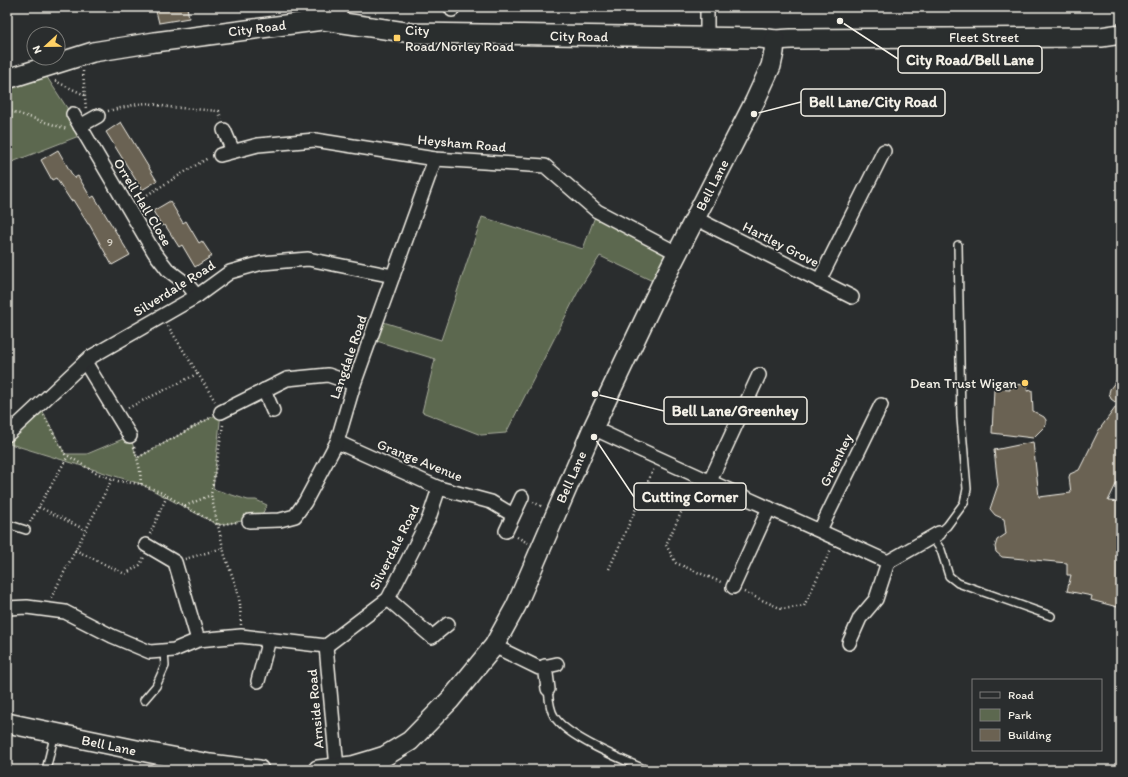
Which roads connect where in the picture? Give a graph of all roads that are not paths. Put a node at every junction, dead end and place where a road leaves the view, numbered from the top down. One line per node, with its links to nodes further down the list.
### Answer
1 (707, 7): 4 (street)
2 (340, 15): 4 (street, City Road); 6 (street, City Road)
3 (1121, 34): 5 (street, Fleet Street)
4 (707, 38): 5 (street, City Road)
5 (775, 40): 11 (street, Bell Lane)
6 (7, 79)
7 (73, 114): 16 (street, Orrell Hall Close)
8 (224, 130): 10 (street, Heysham Road)
9 (884, 151): 15 (street)
10 (434, 159): 13 (street, Heysham Road); 14 (street, Langdale Road)
11 (695, 218): 13 (street, Bell Lane); 15 (street, Hartley Grove)
12 (958, 245): 39 (lane)
13 (677, 253): 25 (street, Bell Lane)
14 (393, 276): 16 (street, Silverdale Road); 20 (street, Langdale Road)
15 (819, 281): 17 (street, Hartley Grove)
16 (197, 296): 18 (street, Silverdale Road)
17 (852, 297)
18 (84, 362): 26 (street, Silverdale Road); 27 (street)
19 (759, 376): 29 (street)
20 (354, 384): 21 (street); 28 (street, Langdale Road)
21 (264, 390): 23 (street); 24 (street)
22 (880, 405): 37 (street, Greenhey)
23 (273, 411)
24 (221, 412)
25 (593, 428): 29 (street); 51 (street, Bell Lane)
26 (7, 435)
27 (130, 436)
28 (337, 442): 30 (street, Grange Avenue); 34 (street, Langdale Road)
29 (710, 481): 32 (street)
30 (439, 488): 33 (street, Grange Avenue); 43 (street, Silverdale Road)
31 (522, 497): 33 (street)
32 (770, 508): 37 (street); 42 (street)
33 (513, 515): 38 (street)
34 (249, 521)
35 (7, 524): 36 (lane)
36 (26, 530)
37 (820, 530): 41 (street)
38 (506, 531)
39 (935, 535): 41 (street); 45 (lane)
40 (147, 546): 48 (street)
41 (888, 562): 49 (street)
42 (733, 587)
43 (388, 599): 46 (street); 50 (street, Silverdale Road)
44 (7, 608): 52 (street)
45 (1051, 616)
46 (448, 624)
47 (269, 639): 48 (street); 50 (street); 53 (street)
48 (198, 640): 52 (street)
49 (849, 643)
50 (326, 646): 58 (street, Arnside Road)
51 (494, 646): 54 (street); 58 (street, Bell Lane)
52 (164, 651): 55 (lane)
53 (258, 680)
54 (548, 689): 62 (lane)
55 (144, 700)
56 (7, 723): 57 (street, Bell Lane)
57 (55, 733): 59 (lane); 60 (street, Bell Lane)
58 (337, 768): 61 (street, Bell Lane)
59 (46, 770)
60 (259, 770)
61 (318, 770)
62 (647, 770)

